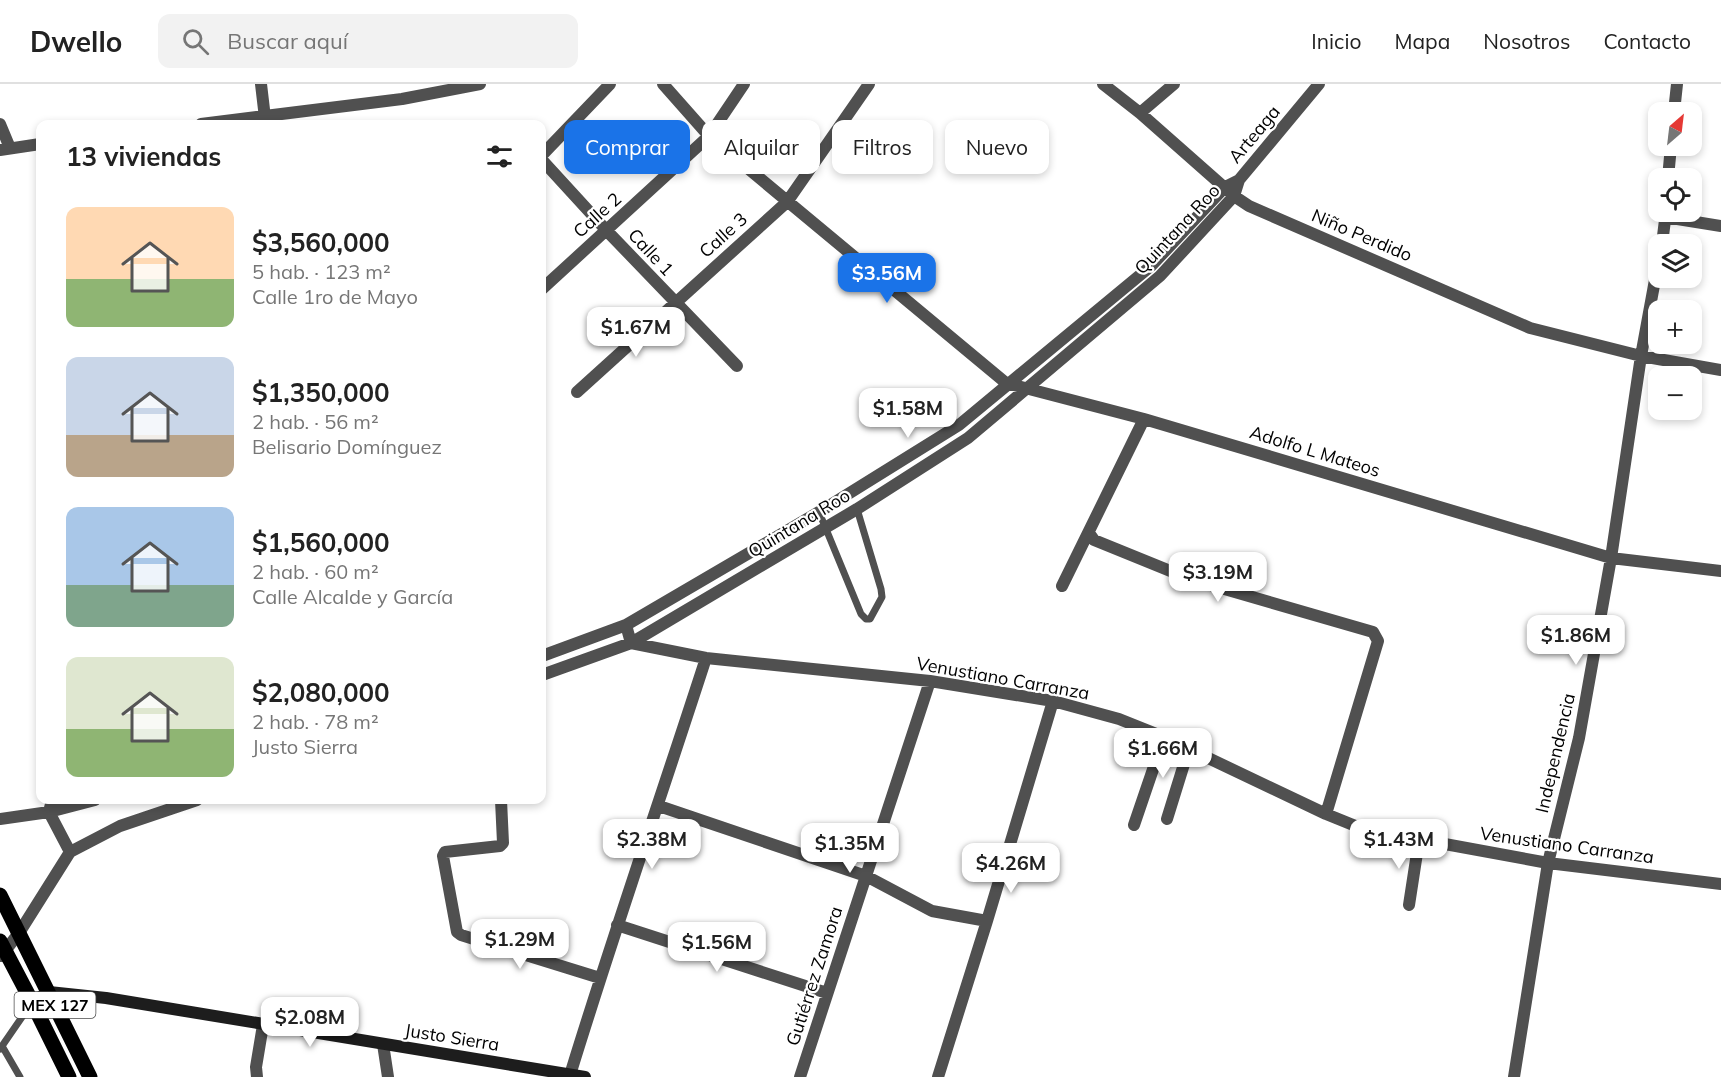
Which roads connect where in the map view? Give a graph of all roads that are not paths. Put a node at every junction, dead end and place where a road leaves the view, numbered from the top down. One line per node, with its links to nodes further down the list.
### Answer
1 (261, 84): 13 (street)
2 (480, 84): 13 (street)
3 (610, 84): 21 (street)
4 (663, 84): 17 (street)
5 (744, 84): 15 (street, Calle 2)
6 (869, 84): 27 (street, Calle 3)
7 (1103, 84): 12 (street, Niño Perdido)
8 (1174, 84): 12 (street)
9 (1320, 84): 24 (street, Arteaga)
10 (1677, 84): 11 (street)
11 (1675, 102)
12 (1140, 113): 25 (street, Niño Perdido)
13 (265, 118): 14 (street)
14 (244, 120)
15 (720, 120)
16 (0, 124): 20 (street)
17 (702, 128)
18 (702, 143): 30 (street, Calle 2)
19 (36, 145): 20 (street)
20 (5, 149)
21 (546, 153)
22 (546, 162): 30 (street, Calle 1)
23 (754, 174): 27 (street)
24 (1239, 180): 25 (street, Quintana Roo); 26 (street, Quintana Roo)
25 (1225, 187): 26 (street, Niño Perdido); 31 (street, Quintana Roo)
26 (1234, 196): 31 (street, Quintana Roo); 35 (street, Niño Perdido)
27 (788, 202): 34 (street, Calle 3); 38 (street)
28 (1702, 222): 29 (street)
29 (1721, 226)
30 (607, 231): 32 (street, Calle 2); 34 (street, Calle 1)
31 (1185, 239): 38 (street, Quintana Roo); 39 (street, Quintana Roo)
32 (546, 285)
33 (1653, 288): 35 (street, Independencia)
34 (674, 302): 36 (street, Calle 1); 40 (street, Calle 3)
35 (1641, 356): 37 (street, Niño Perdido); 46 (street, Independencia)
36 (737, 366)
37 (1721, 370)
38 (1006, 383): 39 (street, Adolfo L Mateos); 43 (street, Quintana Roo)
39 (1026, 389): 41 (street, Adolfo L Mateos); 42 (street, Quintana Roo)
40 (577, 392)
41 (1144, 419): 45 (street); 46 (street, Adolfo L Mateos)
42 (857, 510): 44 (street, Quintana Roo); 44 (lane)
43 (819, 512): 44 (lane); 49 (street, Quintana Roo)
44 (826, 528): 50 (street, Quintana Roo)
45 (1089, 533): 48 (street); 62 (street)
46 (1611, 558): 47 (street, Adolfo L Mateos); 68 (street, Independencia)
47 (1721, 571)
48 (1062, 586)
49 (626, 625): 50 (street); 51 (street, Quintana Roo)
50 (631, 644): 52 (street, Venustiano Carranza); 53 (street, Quintana Roo)
51 (546, 655)
52 (706, 658): 54 (street, Venustiano Carranza); 61 (street)
53 (546, 674)
54 (930, 681): 55 (street, Venustiano Carranza); 69 (street, Gutiérrez Zamora)
55 (1053, 701): 56 (street, Venustiano Carranza); 73 (street)
56 (1164, 737): 57 (street, Venustiano Carranza); 65 (street)
57 (1189, 748): 62 (street, Venustiano Carranza); 64 (street)
58 (185, 804): 67 (street)
59 (501, 804): 77 (street)
60 (51, 806): 63 (street); 67 (street)
61 (658, 806): 69 (street); 74 (street)
62 (1326, 814): 66 (street, Venustiano Carranza)
63 (0, 819)
64 (1167, 819)
65 (1134, 825)
66 (1419, 840): 68 (street, Venustiano Carranza); 72 (street)
67 (70, 852): 75 (street)
68 (1548, 863): 70 (street, Venustiano Carranza); 93 (street, Independencia)
69 (866, 876): 73 (street); 79 (street, Gutiérrez Zamora)
70 (1721, 884)
71 (0, 895): 75 (main road, MEX 127)
72 (1409, 905)
73 (987, 921): 92 (street)
74 (617, 925): 77 (street); 79 (street)
75 (19, 933): 76 (street); 78 (main road, MEX 127)
76 (2, 949): 80 (main road, MEX 127)
77 (600, 978): 84 (street)
78 (49, 992): 80 (main road); 81 (main road, Justo Sierra); 87 (main road, MEX 127)
79 (827, 993): 91 (street, Gutiérrez Zamora)
80 (32, 1002): 83 (lane); 86 (main road, MEX 127)
81 (263, 1025): 82 (main road, Justo Sierra); 88 (street)
82 (383, 1044): 84 (main road, Justo Sierra); 89 (street)
83 (1, 1048): 85 (lane)
84 (570, 1075): 90 (main road, Justo Sierra)
85 (20, 1077)
86 (69, 1077)
87 (90, 1077)
88 (257, 1077)
89 (388, 1077)
90 (585, 1077)
91 (800, 1077)
92 (938, 1077)
93 (1514, 1077)

